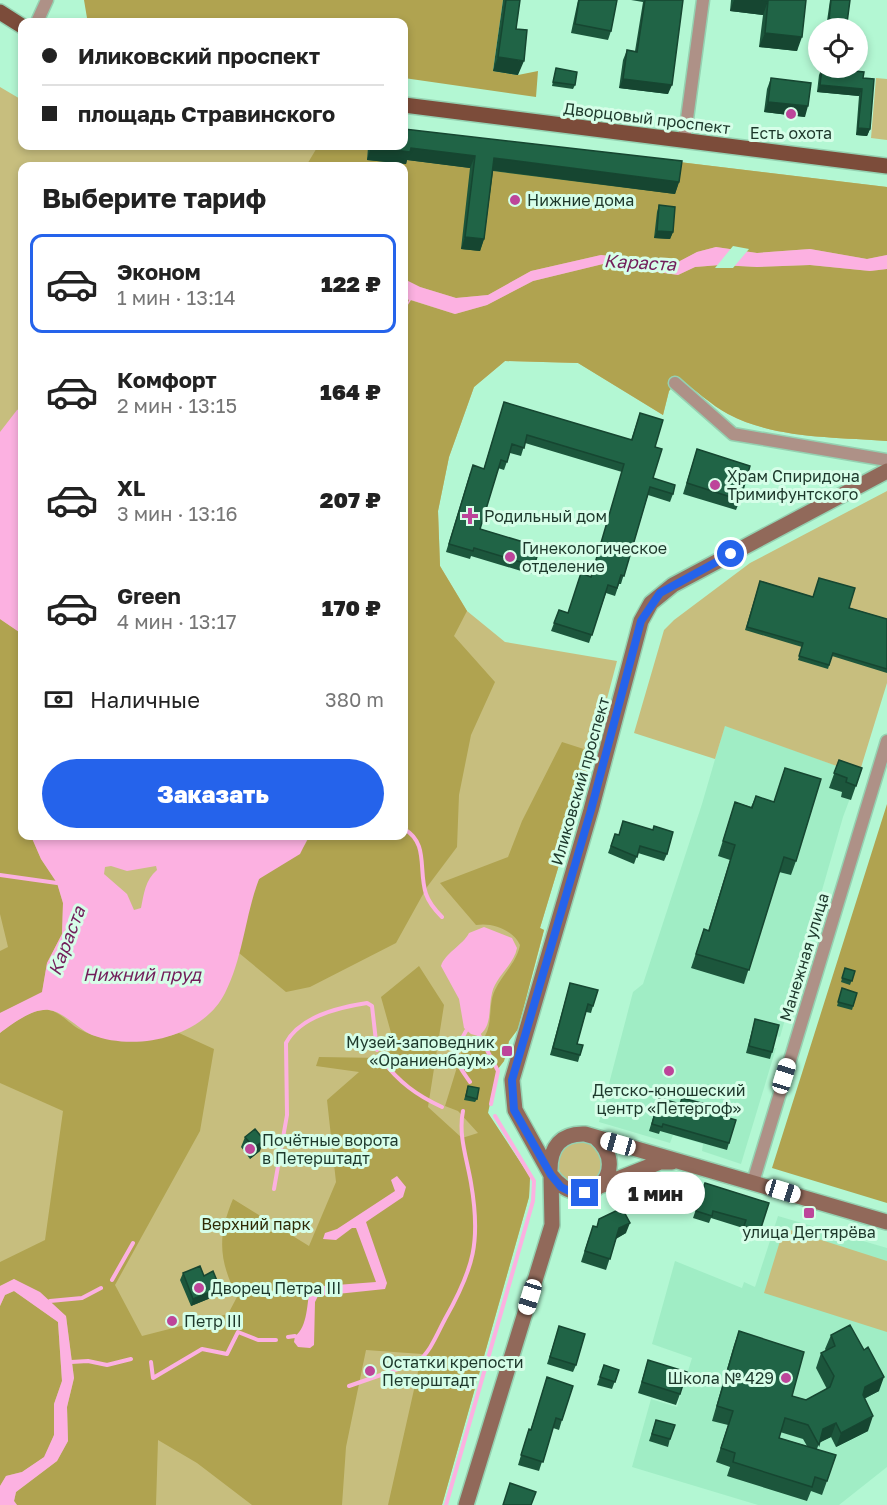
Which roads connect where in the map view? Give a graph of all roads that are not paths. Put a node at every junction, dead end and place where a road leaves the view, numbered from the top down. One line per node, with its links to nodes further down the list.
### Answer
1 (47, 0): 4 (street)
2 (703, 0): 7 (street)
3 (0, 12): 5 (main road)
4 (39, 18)
5 (18, 23)
6 (408, 106): 7 (main road, Дворцовый проспект)
7 (684, 141): 8 (main road, Дворцовый проспект)
8 (887, 166)
9 (675, 383): 10 (street)
10 (887, 460)
11 (887, 471): 15 (main road, Иликовский проспект)
12 (887, 741): 16 (street, Манежная улица)
13 (590, 1136): 14 (main road); 15 (main road); 17 (main road)
14 (684, 1162): 16 (main road); 17 (main road)
15 (551, 1172): 17 (main road); 19 (main road, Иликовский проспект)
16 (753, 1182): 18 (main road)
17 (599, 1187): 19 (main road, Иликовский проспект)
18 (887, 1222)
19 (552, 1226): 20 (main road, Иликовский проспект)
20 (466, 1505)

